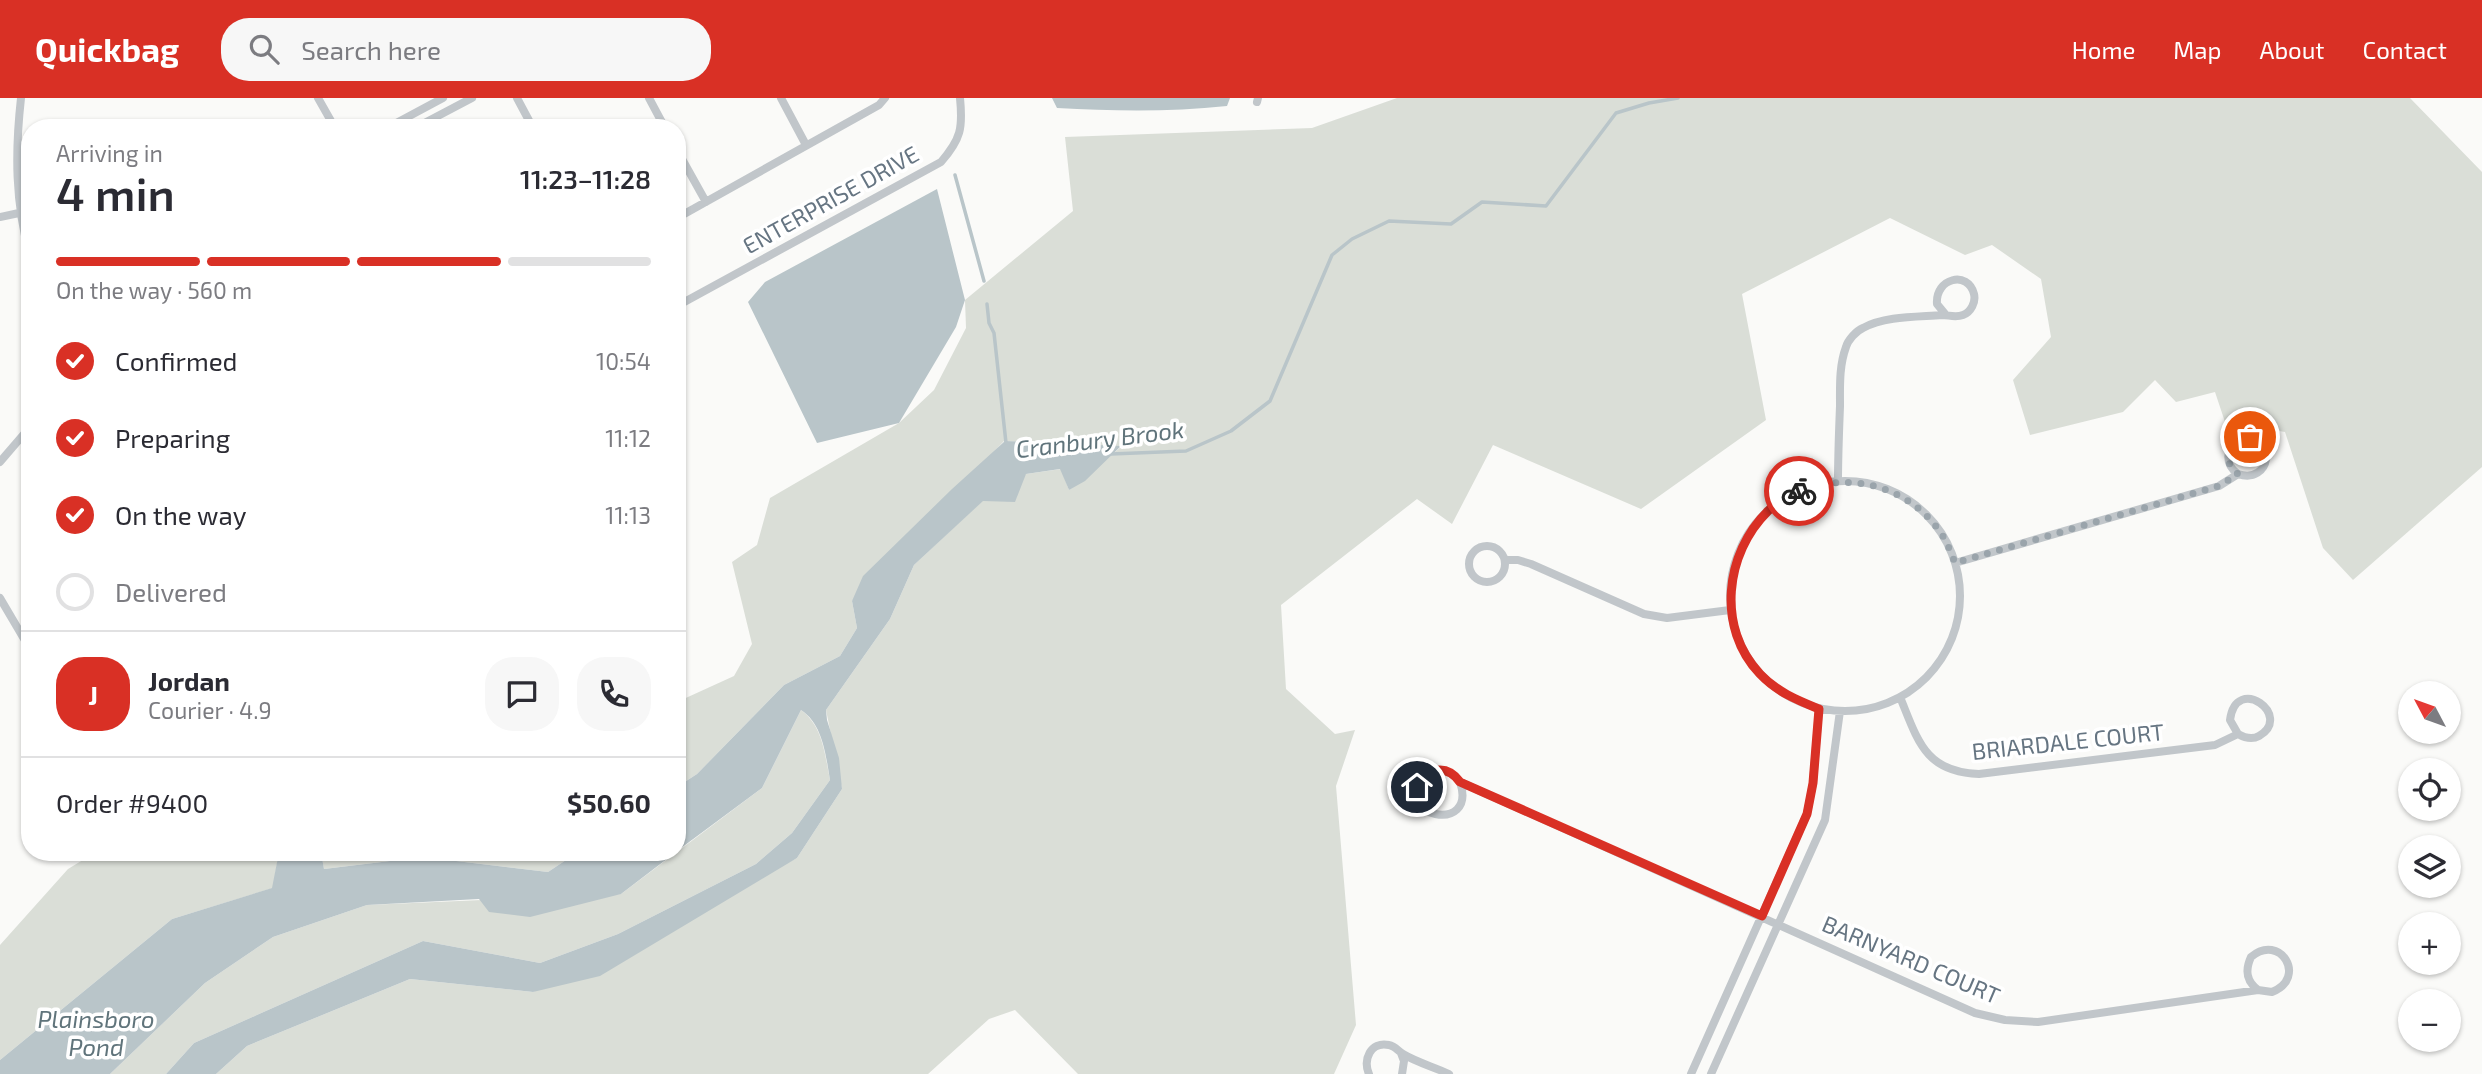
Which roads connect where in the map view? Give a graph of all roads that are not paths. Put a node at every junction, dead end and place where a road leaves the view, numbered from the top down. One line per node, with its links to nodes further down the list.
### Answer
1 (21, 98): 20 (street)
2 (318, 98): 12 (street)
3 (443, 98): 13 (street)
4 (450, 98): 11 (street)
5 (471, 98): 11 (street)
6 (517, 98): 15 (street)
7 (649, 98): 16 (street)
8 (780, 98): 17 (street)
9 (885, 98): 17 (street)
10 (960, 98): 24 (street, ENTERPRISE DRIVE)
11 (455, 107): 14 (street)
12 (330, 119)
13 (410, 119)
14 (432, 119)
15 (528, 119)
16 (660, 119)
17 (806, 145): 19 (street)
18 (686, 166): 19 (street)
19 (706, 202): 21 (street)
20 (19, 213): 22 (street); 23 (street)
21 (686, 213)
22 (0, 217)
23 (21, 221)
24 (686, 301)
25 (1946, 315): 25 (street); 29 (street)
26 (21, 438): 27 (street)
27 (0, 462)
28 (2238, 474): 28 (street); 31 (street)
29 (1838, 481): 31 (street); 33 (street)
30 (1505, 560): 30 (street); 33 (street)
31 (1955, 563): 35 (street)
32 (0, 598): 34 (street)
33 (1730, 610): 36 (street)
34 (21, 634)
35 (1900, 697): 37 (street); 38 (street, BRIARDALE COURT)
36 (1819, 709): 37 (street); 40 (street)
37 (1840, 711): 41 (street)
38 (2238, 734): 38 (street, BRIARDALE COURT)
39 (1460, 782): 39 (street); 40 (street, BARNYARD COURT)
40 (1762, 916): 41 (street, BARNYARD COURT); 47 (street)
41 (1779, 923): 42 (street, BARNYARD COURT); 48 (street)
42 (2258, 990): 42 (street, BARNYARD COURT)
43 (1401, 1053): 44 (street); 45 (street); 46 (street)
44 (1369, 1074)
45 (1402, 1074)
46 (1449, 1074)
47 (1691, 1074)
48 (1712, 1074)

